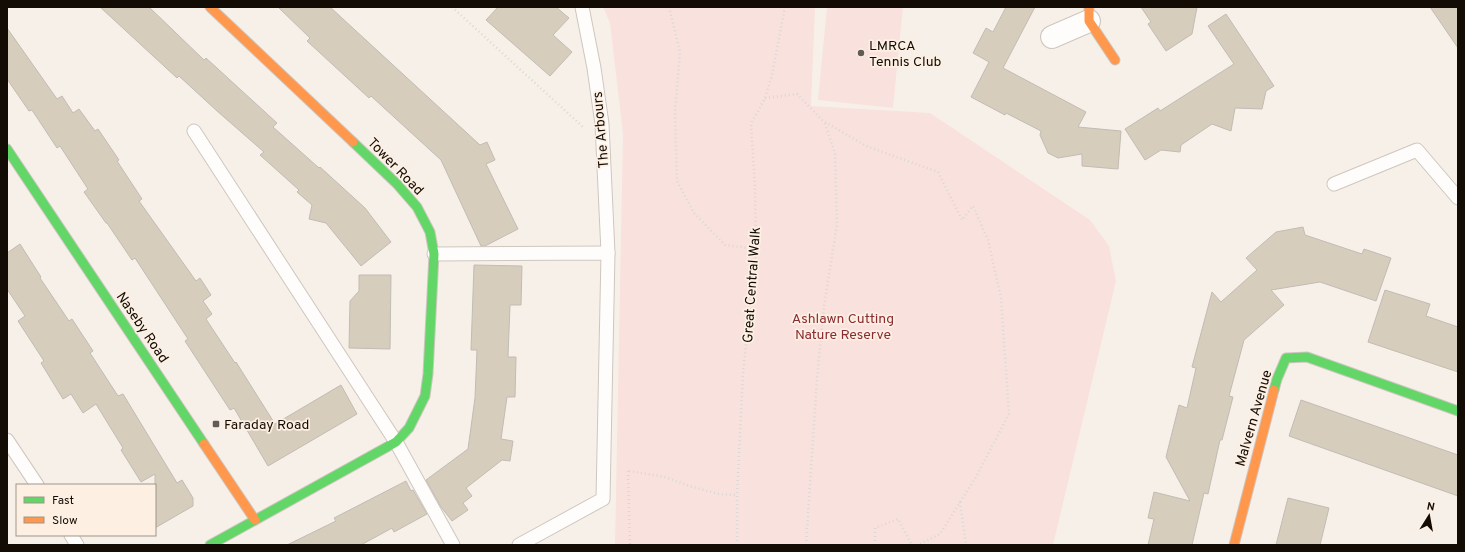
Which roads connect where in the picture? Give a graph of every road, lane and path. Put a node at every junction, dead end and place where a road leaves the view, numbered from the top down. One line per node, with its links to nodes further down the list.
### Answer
1 (210, 7): 18 (street, Tower Road)
2 (452, 7): 12 (path)
3 (582, 7): 12 (lane, The Arbours)
4 (670, 7): 16 (path)
5 (785, 7): 9 (path, Great Central Walk)
6 (1089, 14): 7 (street); 8 (street)
7 (1052, 37)
8 (1115, 60)
9 (765, 98): 10 (path); 16 (path, Great Central Walk)
10 (824, 120): 26 (path); 35 (path)
11 (194, 131): 21 (lane)
12 (602, 145): 17 (lane, The Arbours)
13 (7, 149): 27 (street, Naseby Road)
14 (1334, 184): 15 (lane)
15 (1458, 198)
16 (756, 249): 25 (path, Great Central Walk)
17 (608, 253): 18 (lane); 22 (lane, The Arbours)
18 (434, 254): 21 (street, Tower Road)
19 (1458, 411): 40 (street, Malvern Avenue)
20 (7, 440): 24 (lane)
21 (396, 442): 27 (street); 31 (lane)
22 (603, 470): 23 (path); 32 (lane, The Arbours)
23 (629, 471): 25 (path); 33 (path)
24 (36, 484)
25 (737, 496): 34 (path, Great Central Walk)
26 (960, 502): 38 (path); 39 (path)
27 (255, 520): 30 (street)
28 (72, 536): 29 (lane)
29 (77, 545)
30 (210, 545)
31 (453, 545)
32 (519, 545)
33 (630, 545)
34 (737, 545)
35 (806, 545)
36 (875, 545): 37 (path)
37 (912, 545)
38 (918, 545)
39 (966, 545)
40 (1234, 545)

